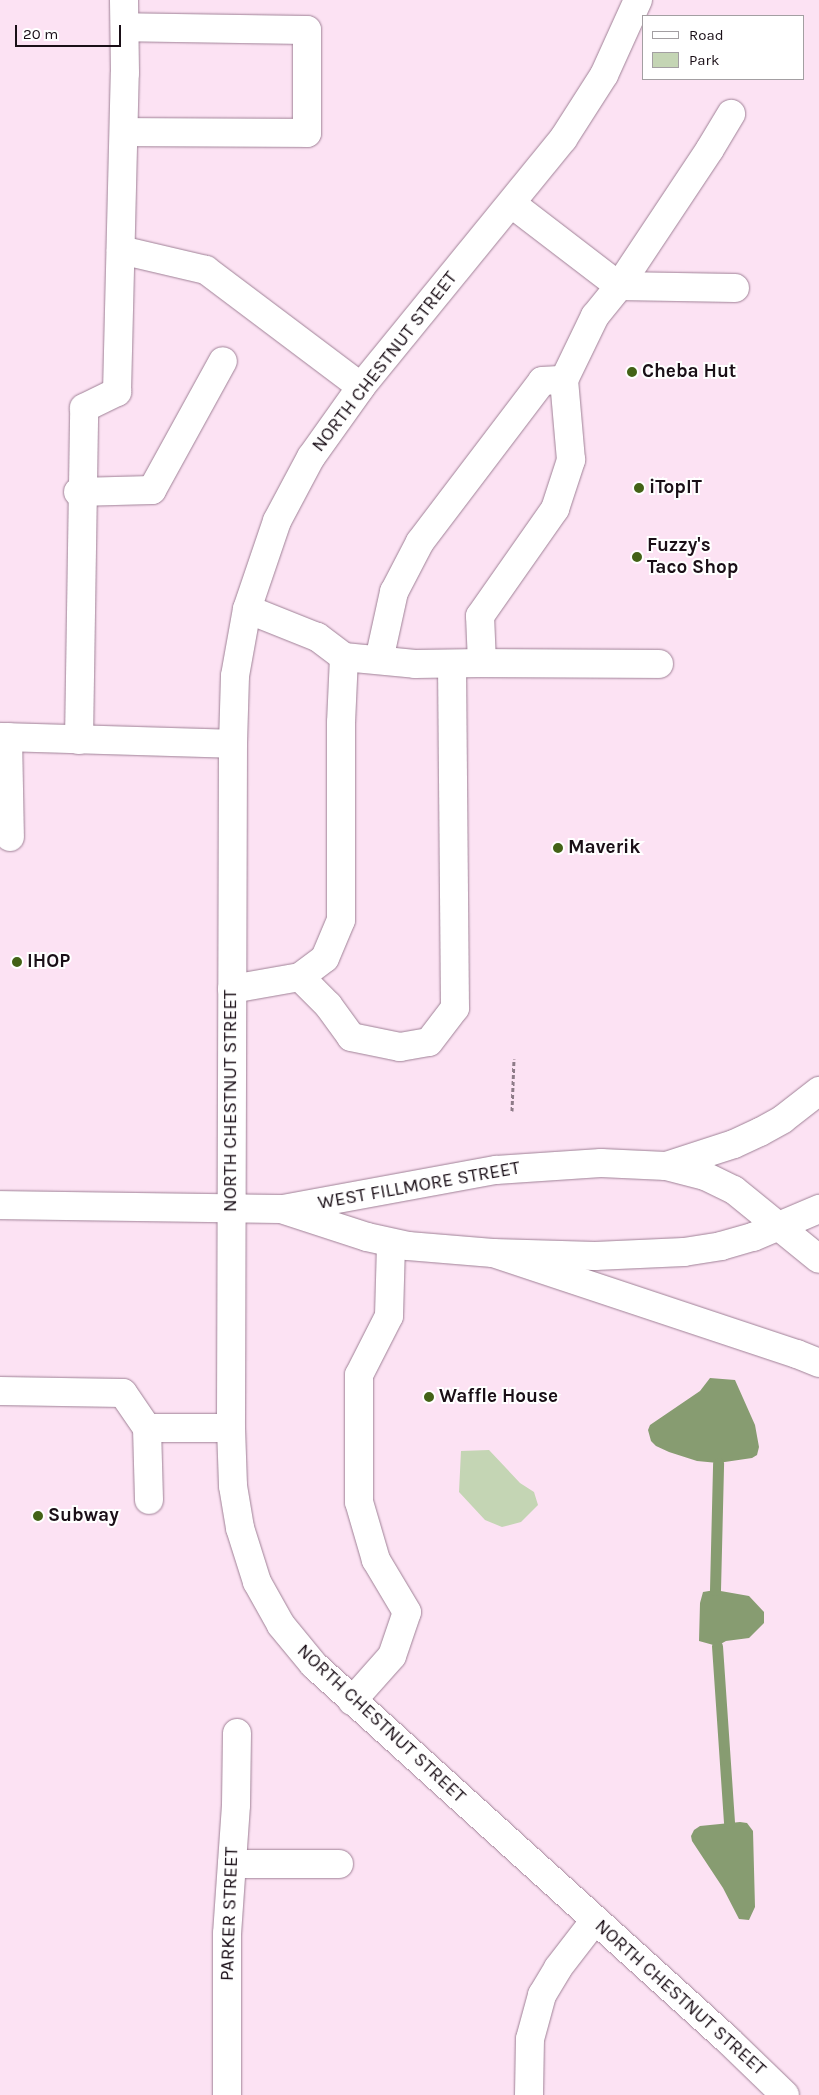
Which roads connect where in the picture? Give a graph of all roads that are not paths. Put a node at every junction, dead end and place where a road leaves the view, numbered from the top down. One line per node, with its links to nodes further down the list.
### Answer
1 (124, 0): 3 (main road)
2 (638, 0): 6 (main road, NORTH CHESTNUT STREET)
3 (125, 27): 5 (main road); 5 (main road)
4 (730, 114): 8 (main road)
5 (124, 132): 7 (main road)
6 (512, 204): 8 (main road); 12 (main road, NORTH CHESTNUT STREET)
7 (121, 250): 12 (main road); 13 (main road)
8 (618, 286): 9 (main road); 11 (main road)
9 (735, 288)
10 (223, 361): 13 (main road)
11 (564, 380): 16 (main road); 17 (main road)
12 (361, 387): 14 (main road, NORTH CHESTNUT STREET)
13 (81, 492): 21 (main road)
14 (247, 609): 15 (main road); 22 (main road, NORTH CHESTNUT STREET)
15 (344, 657): 16 (main road); 24 (main road)
16 (379, 660): 18 (main road)
17 (482, 663): 18 (main road); 19 (main road)
18 (452, 664): 24 (main road)
19 (659, 664)
20 (4, 737): 21 (main road); 23 (main road)
21 (79, 740): 22 (main road)
22 (233, 744): 25 (main road, NORTH CHESTNUT STREET)
23 (10, 837)
24 (300, 977): 25 (main road)
25 (232, 989): 29 (main road, NORTH CHESTNUT STREET)
26 (819, 1091): 27 (main road)
27 (666, 1166): 30 (main road, WEST FILLMORE STREET); 32 (main road, WEST FILLMORE STREET)
28 (0, 1205): 29 (main road, WEST FILLMORE STREET)
29 (231, 1208): 30 (main road, WEST FILLMORE STREET); 39 (main road, NORTH CHESTNUT STREET)
30 (283, 1209): 33 (main road, WEST FILLMORE STREET)
31 (819, 1209): 32 (main road, WEST FILLMORE STREET)
32 (777, 1226): 34 (main road, WEST FILLMORE STREET); 35 (main road, WEST FILLMORE STREET)
33 (391, 1243): 34 (main road, WEST FILLMORE STREET); 41 (main road)
34 (493, 1253): 36 (main road)
35 (819, 1259)
36 (819, 1363)
37 (0, 1391): 38 (main road)
38 (147, 1428): 39 (main road); 40 (main road)
39 (231, 1428): 41 (main road, NORTH CHESTNUT STREET)
40 (149, 1500)
41 (352, 1701): 45 (main road, NORTH CHESTNUT STREET)
42 (237, 1733): 43 (main road, PARKER STREET)
43 (232, 1864): 44 (main road); 46 (main road, PARKER STREET)
44 (339, 1864)
45 (595, 1920): 47 (main road); 48 (main road, NORTH CHESTNUT STREET)
46 (227, 2095)
47 (528, 2095)
48 (785, 2095)

